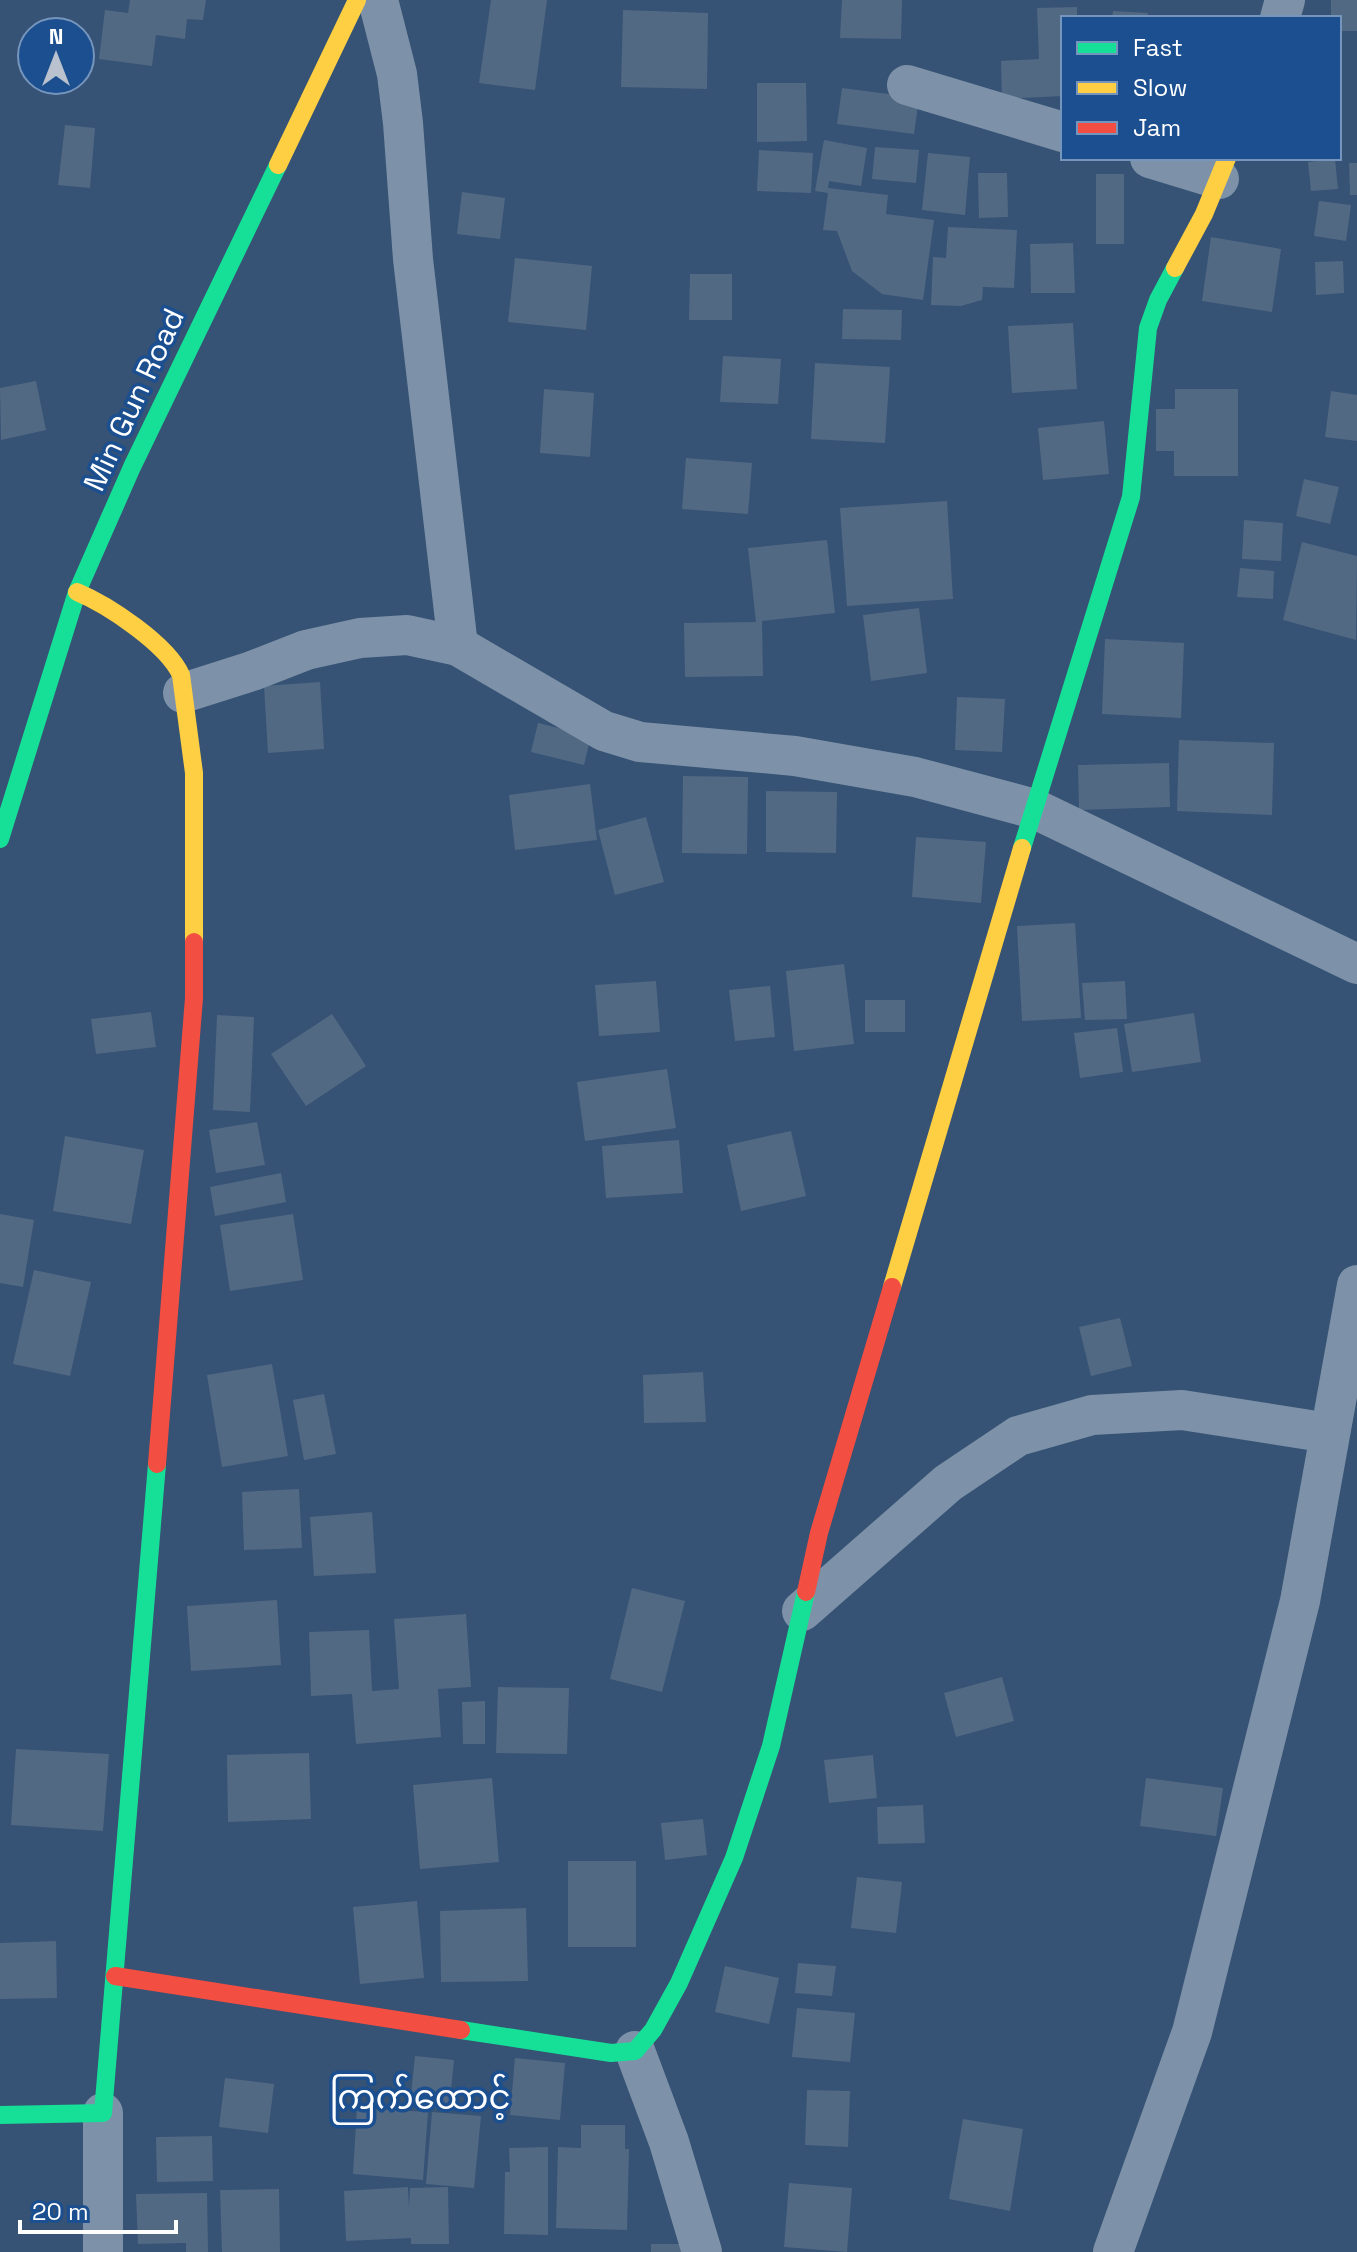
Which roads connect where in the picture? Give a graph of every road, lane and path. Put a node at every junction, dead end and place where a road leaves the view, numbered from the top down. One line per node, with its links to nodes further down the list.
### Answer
1 (357, 0): 7 (street, Min Gun Road)
2 (378, 0): 8 (street)
3 (907, 85): 4 (street)
4 (1061, 131)
5 (1165, 160): 6 (street)
6 (1223, 168): 10 (street)
7 (77, 592): 9 (street); 11 (street, Min Gun Road)
8 (458, 646): 9 (street); 10 (street)
9 (183, 693): 16 (street)
10 (1035, 809): 12 (street); 15 (street)
11 (0, 839)
12 (1357, 964)
13 (1357, 1285): 14 (street)
14 (1329, 1433): 15 (street); 22 (street)
15 (802, 1611): 17 (street)
16 (115, 1976): 17 (street); 18 (street)
17 (635, 2051): 21 (street)
18 (103, 2113): 19 (street); 20 (street)
19 (0, 2115)
20 (103, 2252)
21 (702, 2252)
22 (1113, 2252)

